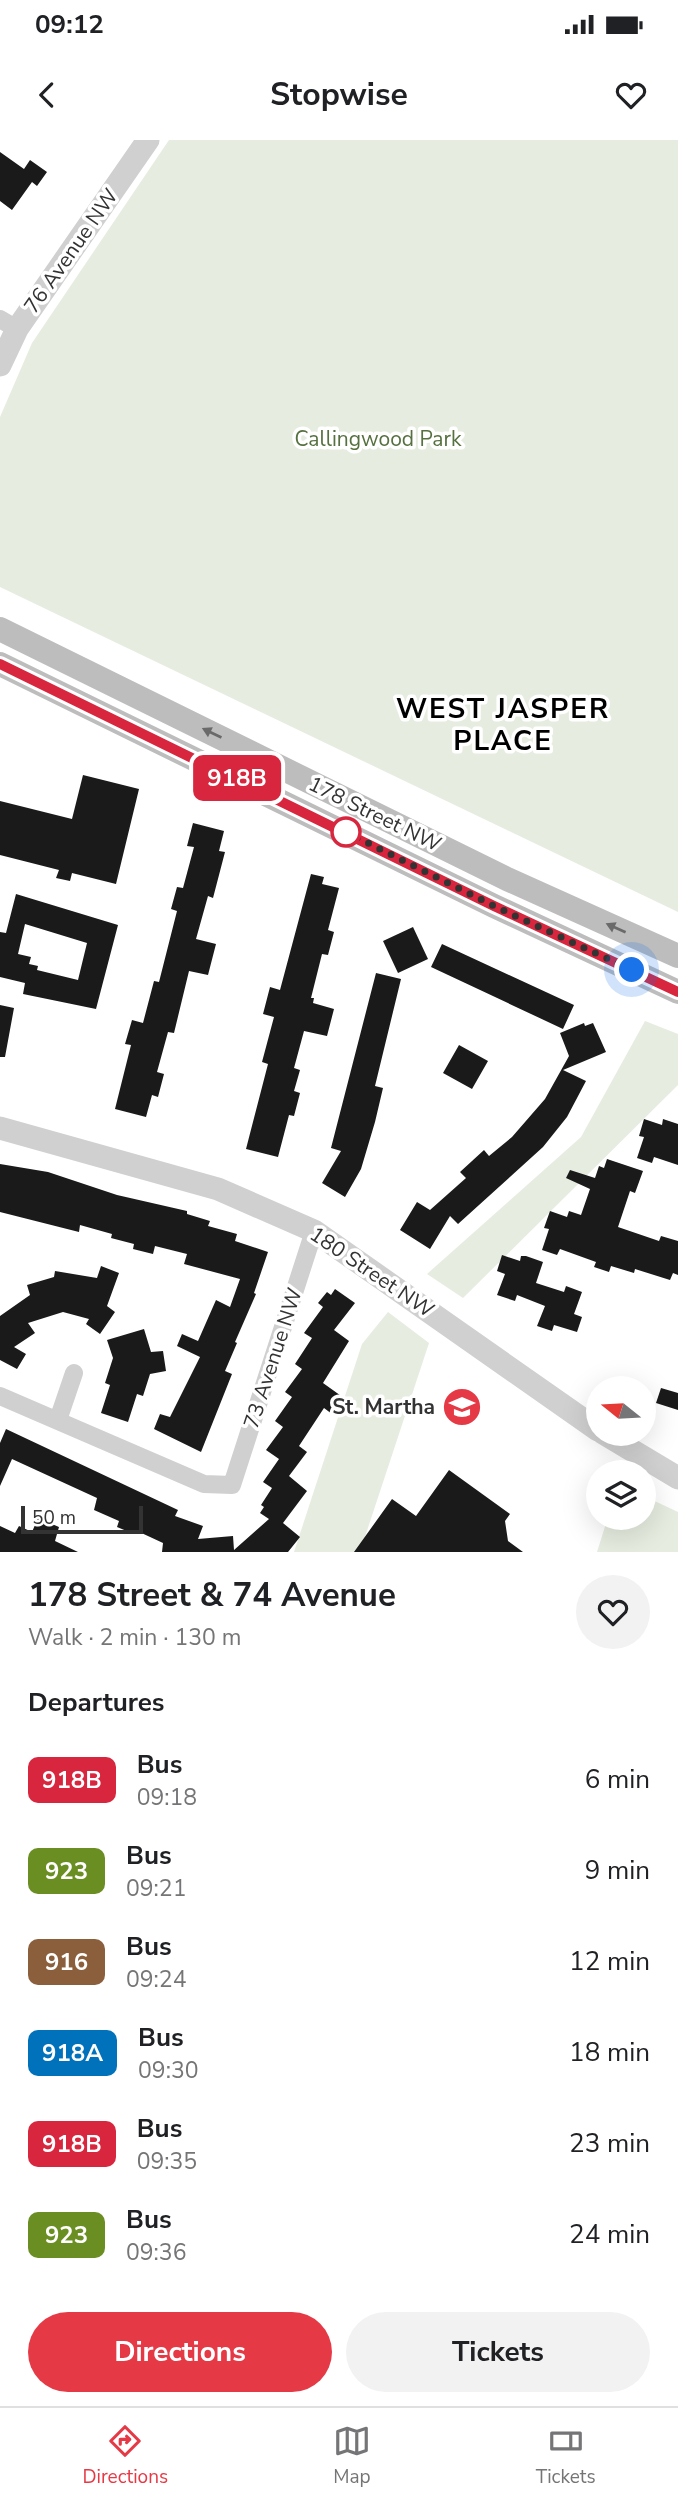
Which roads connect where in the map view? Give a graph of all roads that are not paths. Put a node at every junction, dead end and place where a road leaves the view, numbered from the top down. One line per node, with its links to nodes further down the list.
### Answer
1 (149, 140): 2 (street, 76 Avenue NW)
2 (9, 324): 3 (street, 76 Avenue NW)
3 (0, 365)
4 (0, 629): 6 (main road, 178 Street NW, one-way to 4)
5 (0, 664): 7 (main road, 178 Street NW)
6 (507, 879): 7 (main road); 8 (main road, 178 Street NW, one-way to 6)
7 (494, 906): 9 (main road, 178 Street NW)
8 (678, 956)
9 (678, 992)
10 (0, 1128): 11 (street, 180 Street NW)
11 (314, 1231): 14 (street, 73 Avenue NW); 15 (street, 180 Street NW)
12 (74, 1373): 14 (street)
13 (0, 1396): 14 (street)
14 (58, 1420)
15 (586, 1421)
16 (624, 1446): 17 (street, 180 Street NW)
17 (678, 1478)

